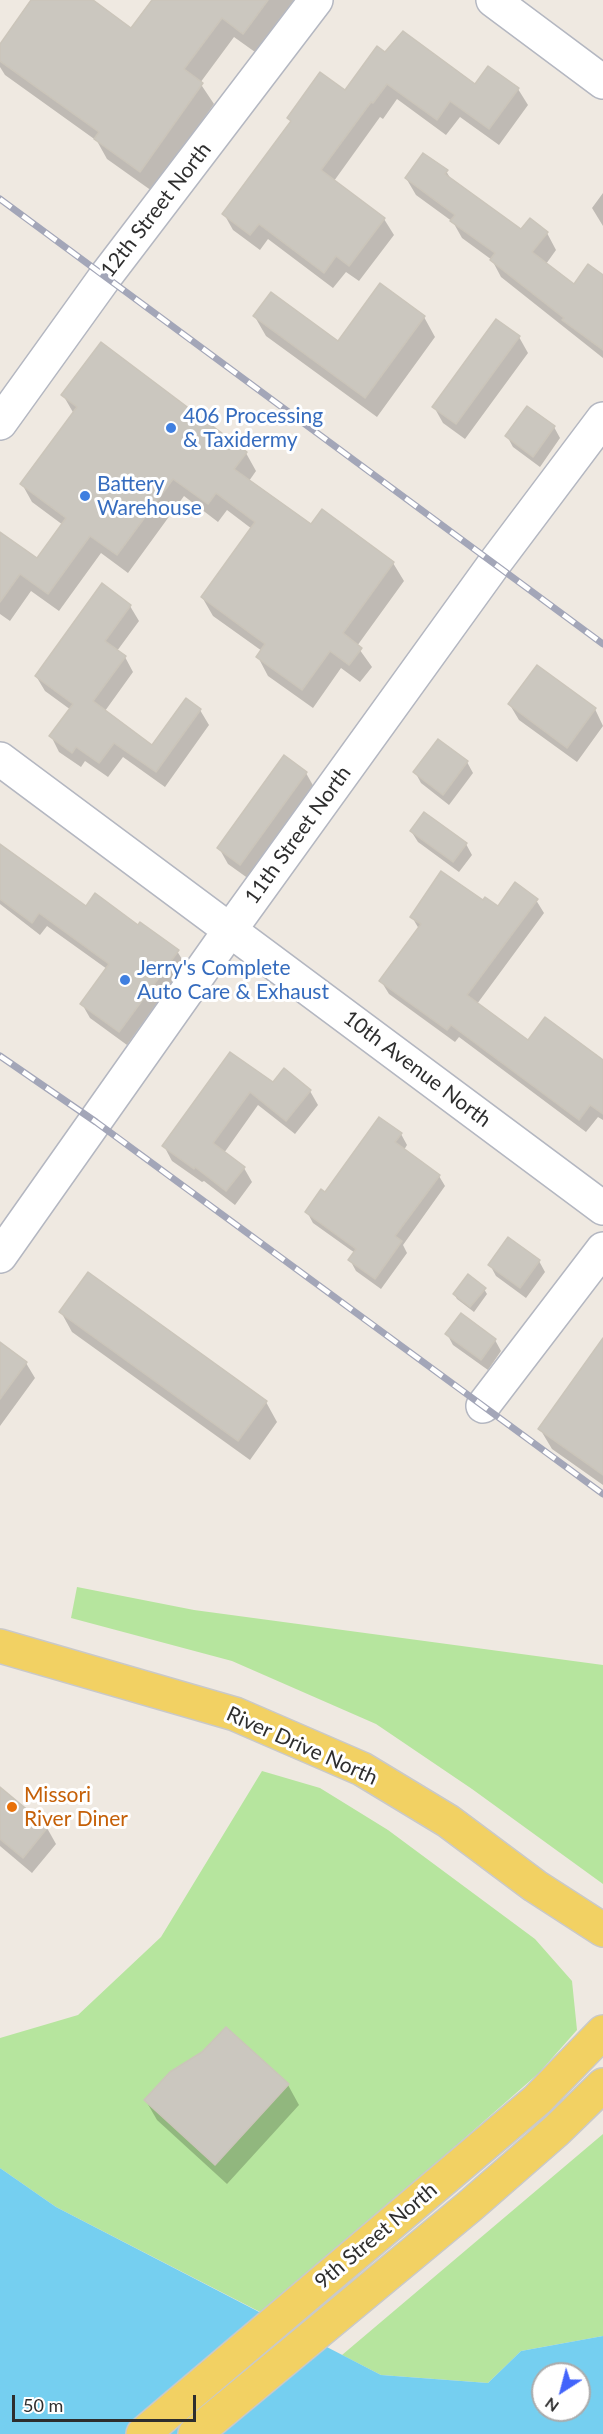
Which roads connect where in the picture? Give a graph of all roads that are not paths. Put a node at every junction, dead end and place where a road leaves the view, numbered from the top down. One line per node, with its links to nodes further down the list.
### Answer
1 (316, 0): 5 (street, 12th Street North)
2 (493, 0): 3 (street)
3 (603, 82)
4 (603, 419): 7 (street, 11th Street North)
5 (0, 423)
6 (0, 759): 7 (street, 10th Avenue North)
7 (230, 930): 8 (street, 10th Avenue North); 10 (street, 11th Street North)
8 (603, 1208)
9 (603, 1249): 11 (street)
10 (0, 1256)
11 (483, 1406)
12 (0, 1646): 13 (main road, River Drive North)
13 (603, 1930)
14 (603, 2032): 16 (main road, 9th Street North)
15 (603, 2085): 17 (main road, 9th Street North)
16 (143, 2434)
17 (195, 2434)

